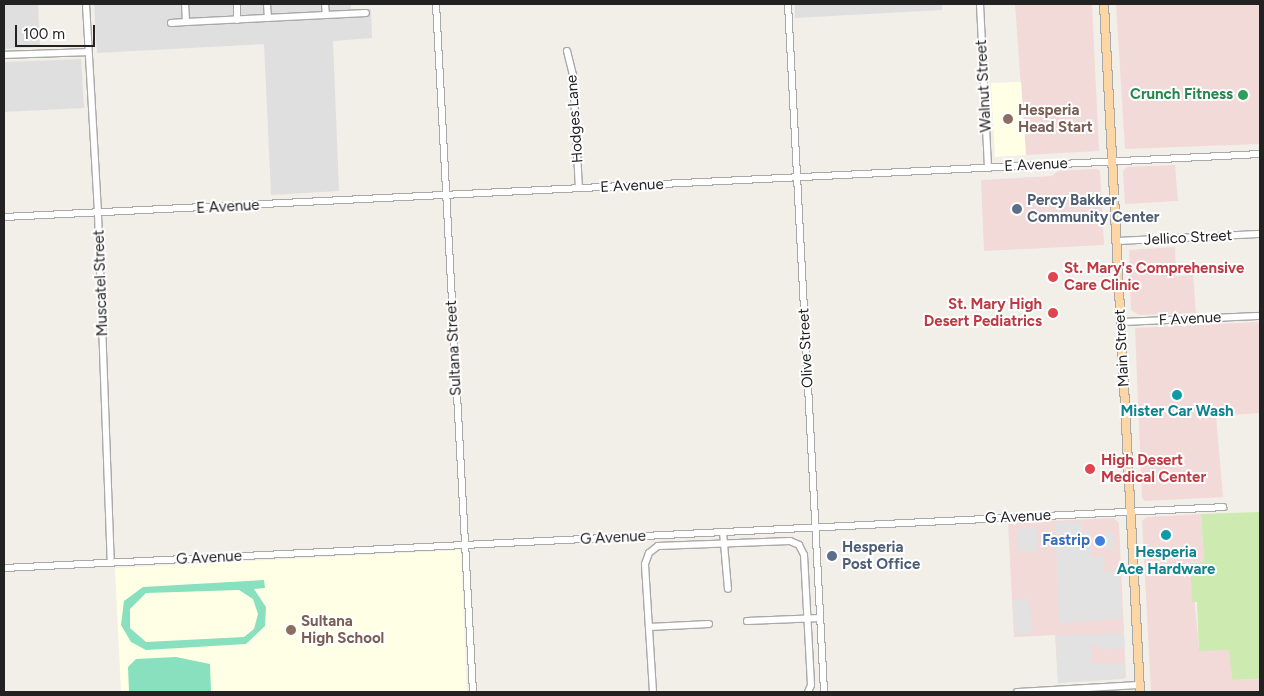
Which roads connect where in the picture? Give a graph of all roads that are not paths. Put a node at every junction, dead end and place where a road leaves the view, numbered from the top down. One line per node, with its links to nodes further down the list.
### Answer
1 (86, 4): 17 (street, Muscatel Street)
2 (185, 4): 14 (street)
3 (236, 4): 13 (street)
4 (267, 4): 12 (street)
5 (325, 4): 11 (street)
6 (436, 4): 24 (street, Sultana Street)
7 (788, 4): 22 (street, Olive Street)
8 (980, 4): 21 (street, Walnut Street)
9 (1104, 4): 20 (main road, Main Street)
10 (366, 13): 11 (street)
11 (326, 15): 12 (street)
12 (268, 18): 13 (street)
13 (237, 20): 14 (street)
14 (186, 22): 15 (street)
15 (170, 23)
16 (567, 51): 23 (street, Hodges Lane)
17 (88, 52): 18 (street); 25 (street, Muscatel Street)
18 (4, 55)
19 (1260, 154): 20 (street, E Avenue)
20 (1112, 160): 21 (street, E Avenue); 28 (main road, Main Street)
21 (988, 167): 22 (street, E Avenue)
22 (796, 176): 23 (street, E Avenue); 33 (street, Olive Street)
23 (579, 188): 24 (street, E Avenue)
24 (445, 197): 25 (street, E Avenue); 36 (street, Sultana Street)
25 (98, 214): 26 (street, E Avenue); 37 (street, Muscatel Street)
26 (4, 217)
27 (1260, 234): 28 (street, Jellico Street)
28 (1116, 241): 30 (main road, Main Street)
29 (1260, 316): 30 (street, F Avenue)
30 (1120, 322): 32 (main road, Main Street)
31 (1223, 507): 32 (street, G Avenue)
32 (1130, 511): 33 (street, G Avenue); 45 (main road, Main Street)
33 (815, 526): 34 (street, G Avenue); 40 (street, Olive Street)
34 (723, 532): 35 (street); 36 (street, G Avenue)
35 (723, 543): 39 (street); 41 (street); 44 (street)
36 (466, 545): 37 (street, G Avenue); 46 (street, Sultana Street)
37 (111, 563): 38 (street, G Avenue)
38 (4, 568)
39 (728, 589)
40 (820, 618): 41 (street); 49 (street, Olive Street)
41 (807, 619): 42 (street); 48 (street)
42 (747, 622)
43 (709, 624): 44 (street)
44 (649, 627): 47 (street)
45 (1140, 689): 50 (street)
46 (473, 692)
47 (653, 692)
48 (808, 692)
49 (824, 692)
50 (1017, 692)

